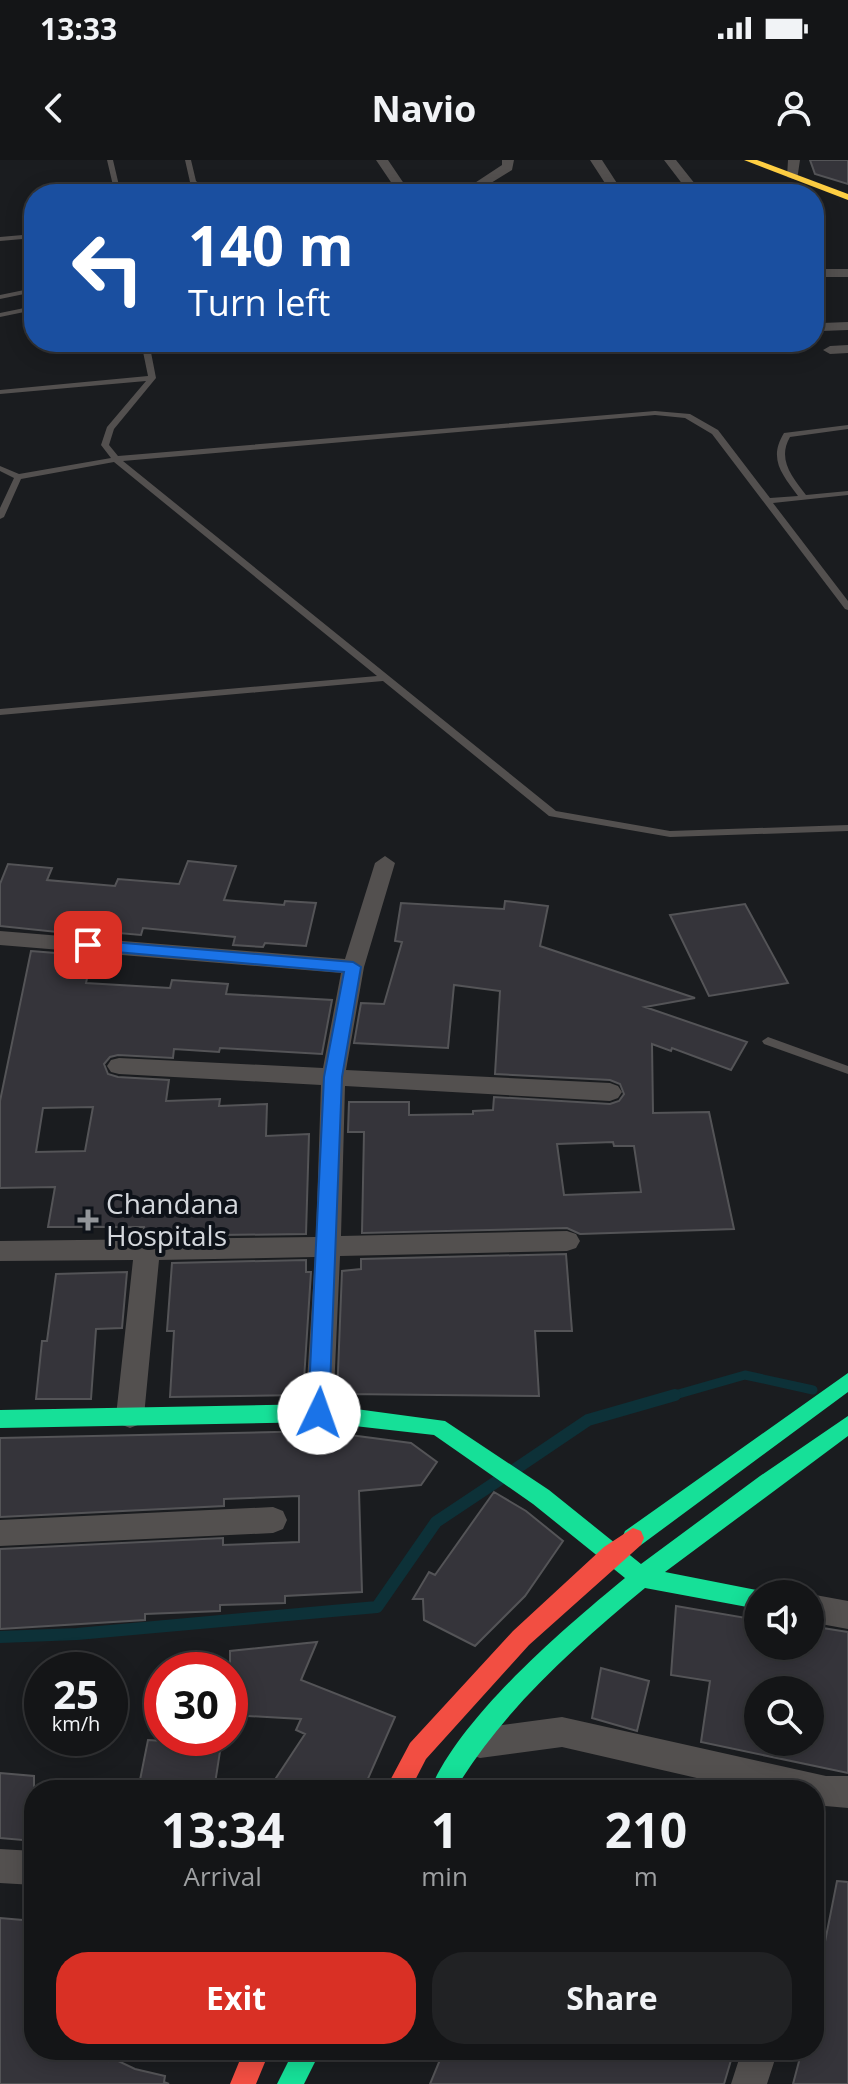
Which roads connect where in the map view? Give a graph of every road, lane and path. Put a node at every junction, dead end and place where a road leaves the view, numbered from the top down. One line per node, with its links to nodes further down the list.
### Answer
1 (110, 160): 10 (lane)
2 (188, 160): 11 (lane)
3 (382, 160): 12 (street)
4 (508, 160): 13 (street)
5 (596, 160): 14 (street)
6 (670, 160): 15 (street)
7 (728, 160): 16 (main road)
8 (749, 160): 9 (main road)
9 (793, 168): 17 (main road)
10 (116, 184)
11 (196, 184)
12 (398, 184)
13 (480, 184)
14 (612, 184)
15 (689, 184)
16 (789, 184)
17 (821, 184)
18 (824, 186): 20 (main road)
19 (824, 195): 20 (main road)
20 (846, 198)
21 (24, 237): 22 (lane)
22 (0, 239)
23 (824, 273): 24 (street)
24 (848, 273)
25 (24, 292): 26 (lane)
26 (0, 297)
27 (24, 310): 28 (lane)
28 (0, 315)
29 (848, 326): 30 (street)
30 (824, 327)
31 (848, 349): 32 (street)
32 (830, 350)
33 (148, 352): 34 (lane)
34 (152, 378): 35 (lane); 37 (lane)
35 (0, 392)
36 (848, 427): 41 (lane)
37 (116, 459): 39 (lane); 42 (lane); 45 (lane)
38 (0, 468): 39 (lane)
39 (18, 477): 43 (lane)
40 (848, 493): 41 (lane)
41 (804, 498): 42 (lane)
42 (768, 501): 44 (lane)
43 (0, 517)
44 (848, 607)
45 (385, 678): 46 (lane); 47 (lane)
46 (0, 712)
47 (848, 828)
48 (385, 863): 50 (street)
49 (0, 938): 50 (street)
50 (353, 967): 54 (street)
51 (768, 1041): 53 (lane)
52 (119, 1066): 54 (street)
53 (848, 1070)
54 (333, 1077): 55 (street); 57 (street)
55 (610, 1092)
56 (567, 1241): 57 (street)
57 (328, 1245): 59 (street); 61 (street)
58 (0, 1251): 59 (street)
59 (147, 1252): 62 (street)
60 (848, 1381): 67 (main road)
61 (319, 1413): 62 (main road); 67 (main road)
62 (130, 1416): 63 (main road)
63 (0, 1419)
64 (848, 1425): 68 (main road)
65 (273, 1520): 66 (street)
66 (0, 1533)
67 (612, 1554): 68 (main road); 73 (main road)
68 (640, 1577): 69 (main road); 72 (main road)
69 (744, 1596)
70 (824, 1611): 71 (street)
71 (848, 1615)
72 (469, 1744): 74 (main road); 75 (street)
73 (402, 1780)
74 (448, 1780)
75 (773, 1780)
76 (824, 1792): 77 (street)
77 (848, 1792)
78 (0, 1866): 79 (street)
79 (24, 1867)
80 (253, 2060): 83 (main road)
81 (303, 2060): 84 (main road)
82 (757, 2060): 85 (street)
83 (243, 2084)
84 (290, 2084)
85 (749, 2084)

